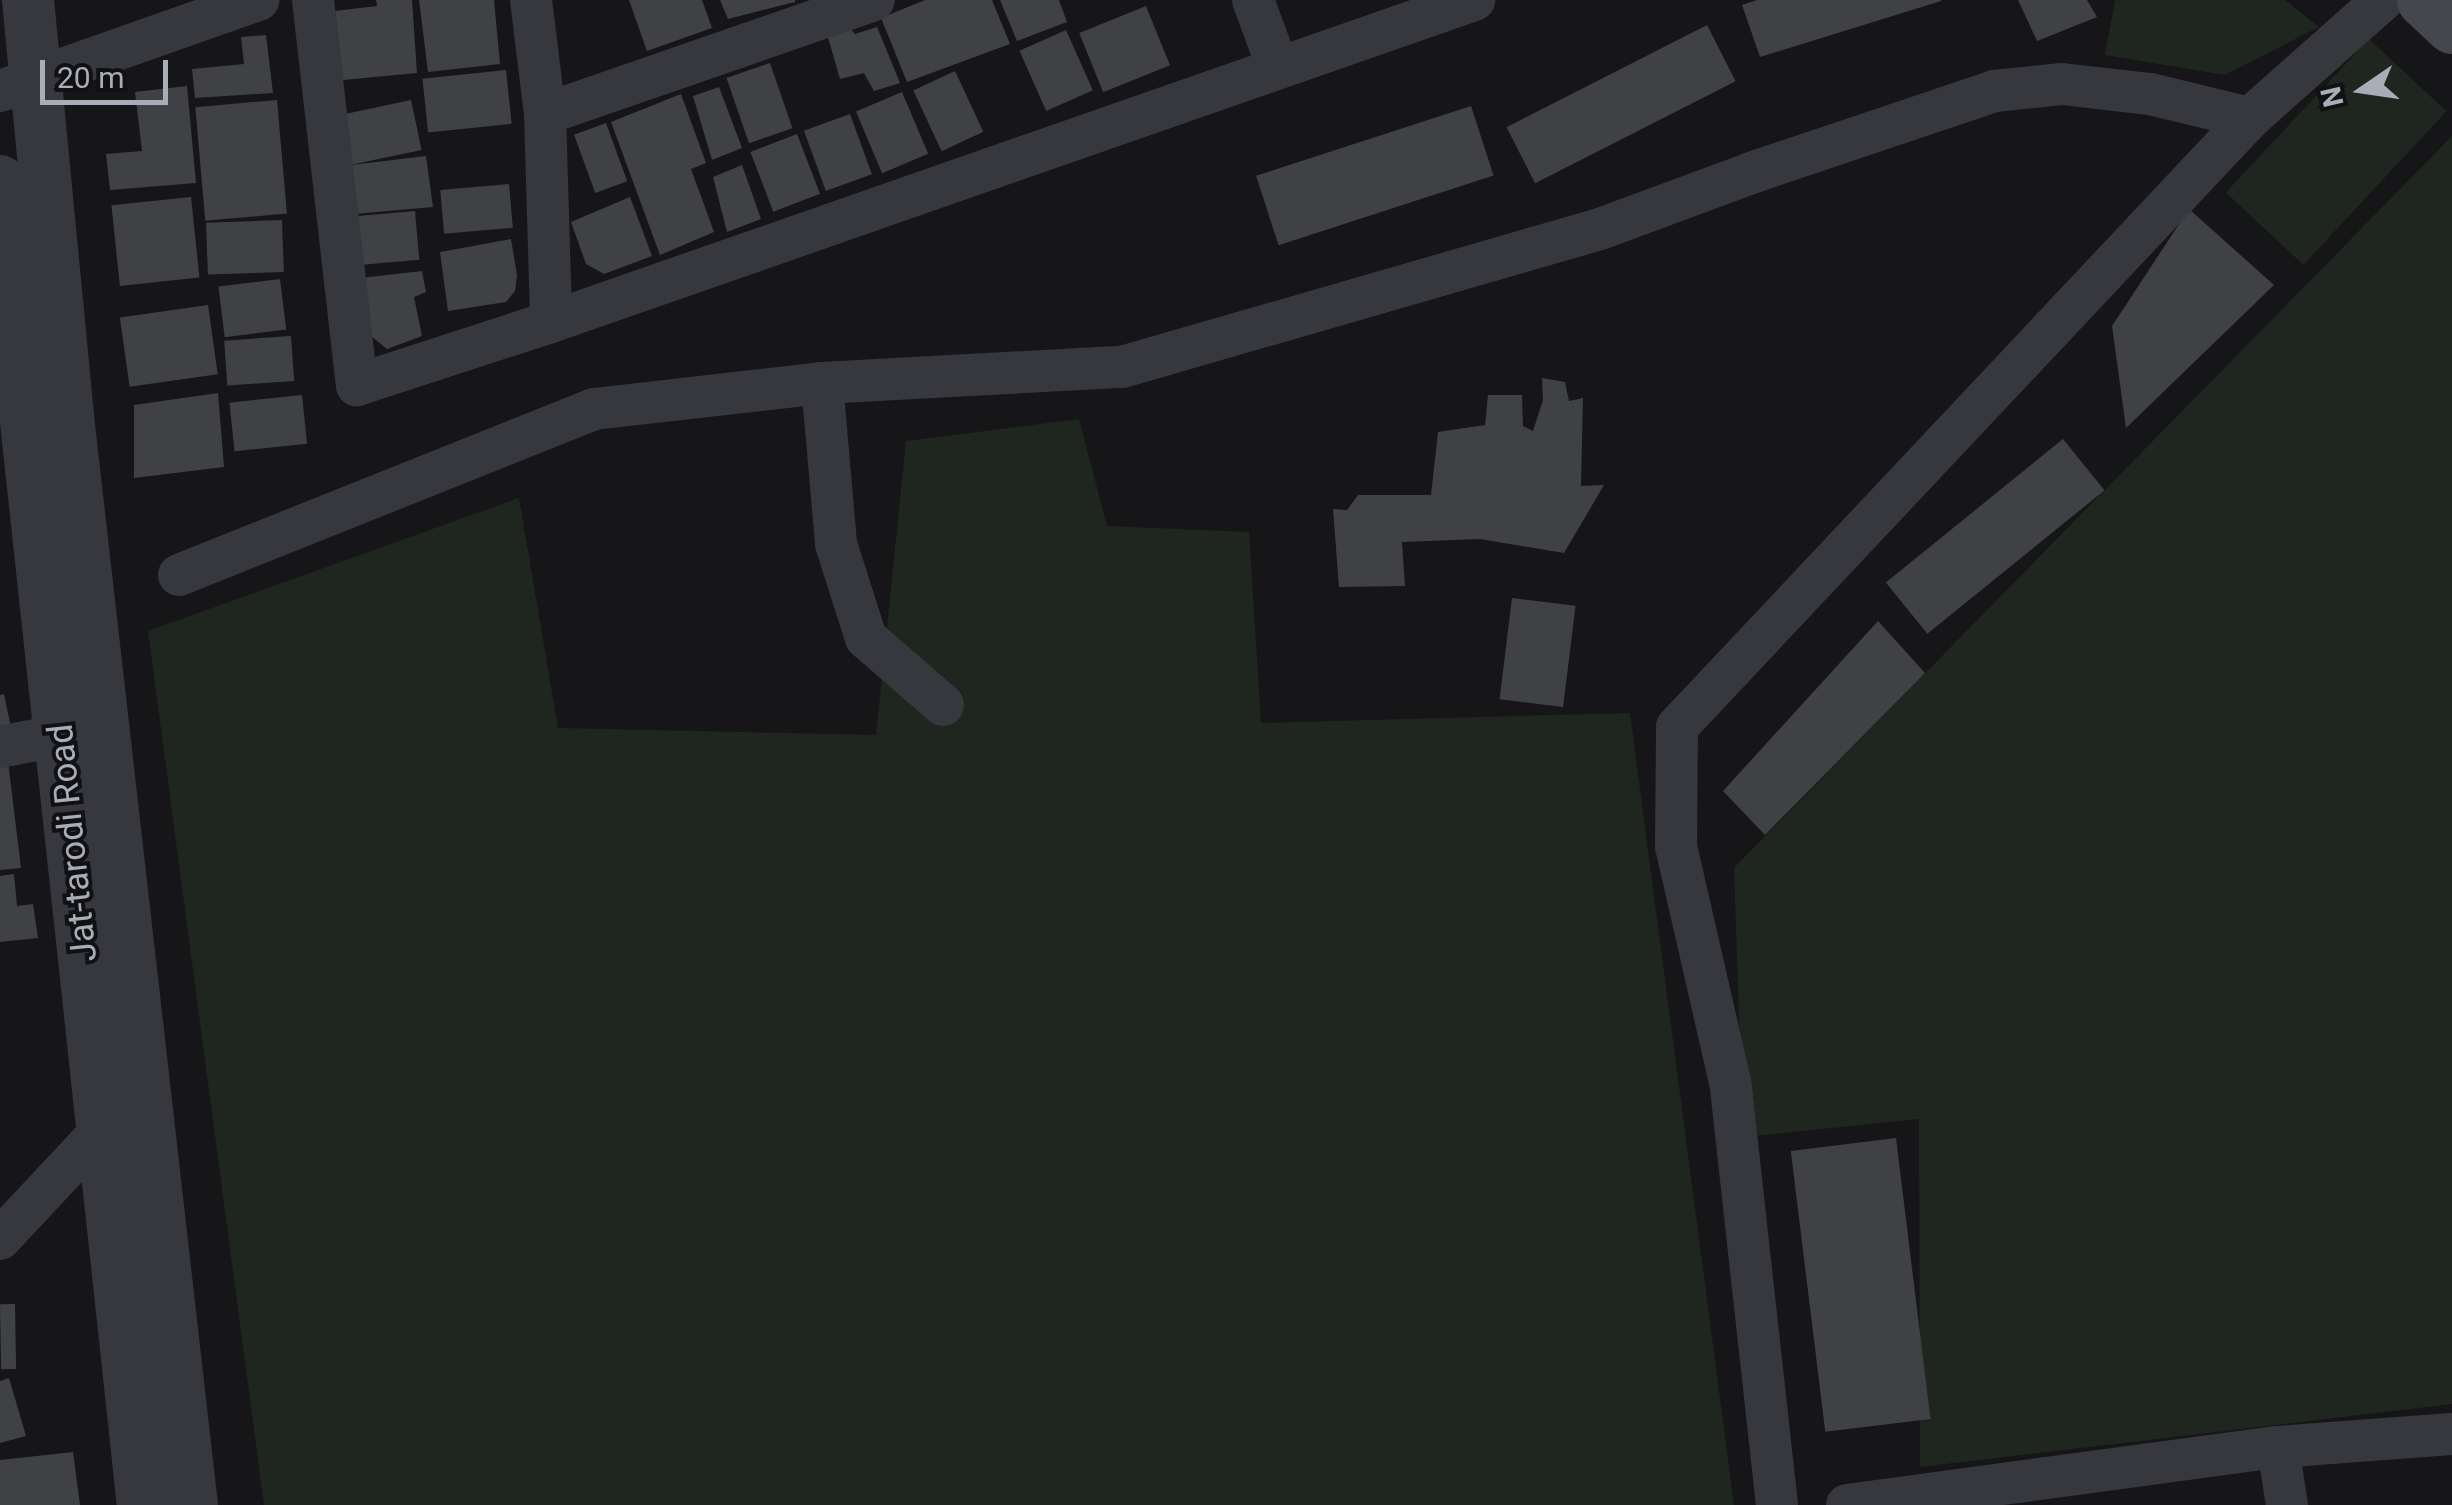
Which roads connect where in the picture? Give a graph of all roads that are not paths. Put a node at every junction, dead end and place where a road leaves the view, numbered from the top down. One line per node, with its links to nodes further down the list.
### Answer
1 (28, 0): 12 (street)
2 (258, 0): 12 (street)
3 (313, 0): 16 (street)
4 (531, 0): 13 (street)
5 (874, 0): 13 (street)
6 (1253, 0): 11 (street)
7 (1474, 0): 11 (street)
8 (2383, 0): 14 (street)
9 (2424, 0): 10 (main road)
10 (2452, 26)
11 (1278, 68): 16 (street)
12 (18, 84): 18 (street)
13 (545, 114): 16 (street)
14 (2250, 118): 17 (street); 29 (street)
15 (0, 181): 18 (street, Jat-tarodi Road)
16 (552, 322)
17 (822, 383): 19 (street); 20 (street)
18 (34, 441): 21 (street, Jat-tarodi Road); 28 (street)
19 (179, 575)
20 (943, 705)
21 (62, 735): 22 (street); 23 (street, Jat-tarodi Road)
22 (0, 747)
23 (102, 1128): 24 (street); 27 (street, Jat-tarodi Road)
24 (0, 1239)
25 (2452, 1434): 26 (street)
26 (2278, 1447): 30 (street); 31 (street)
27 (143, 1505)
28 (192, 1505)
29 (1777, 1505)
30 (1846, 1505)
31 (2287, 1505)

